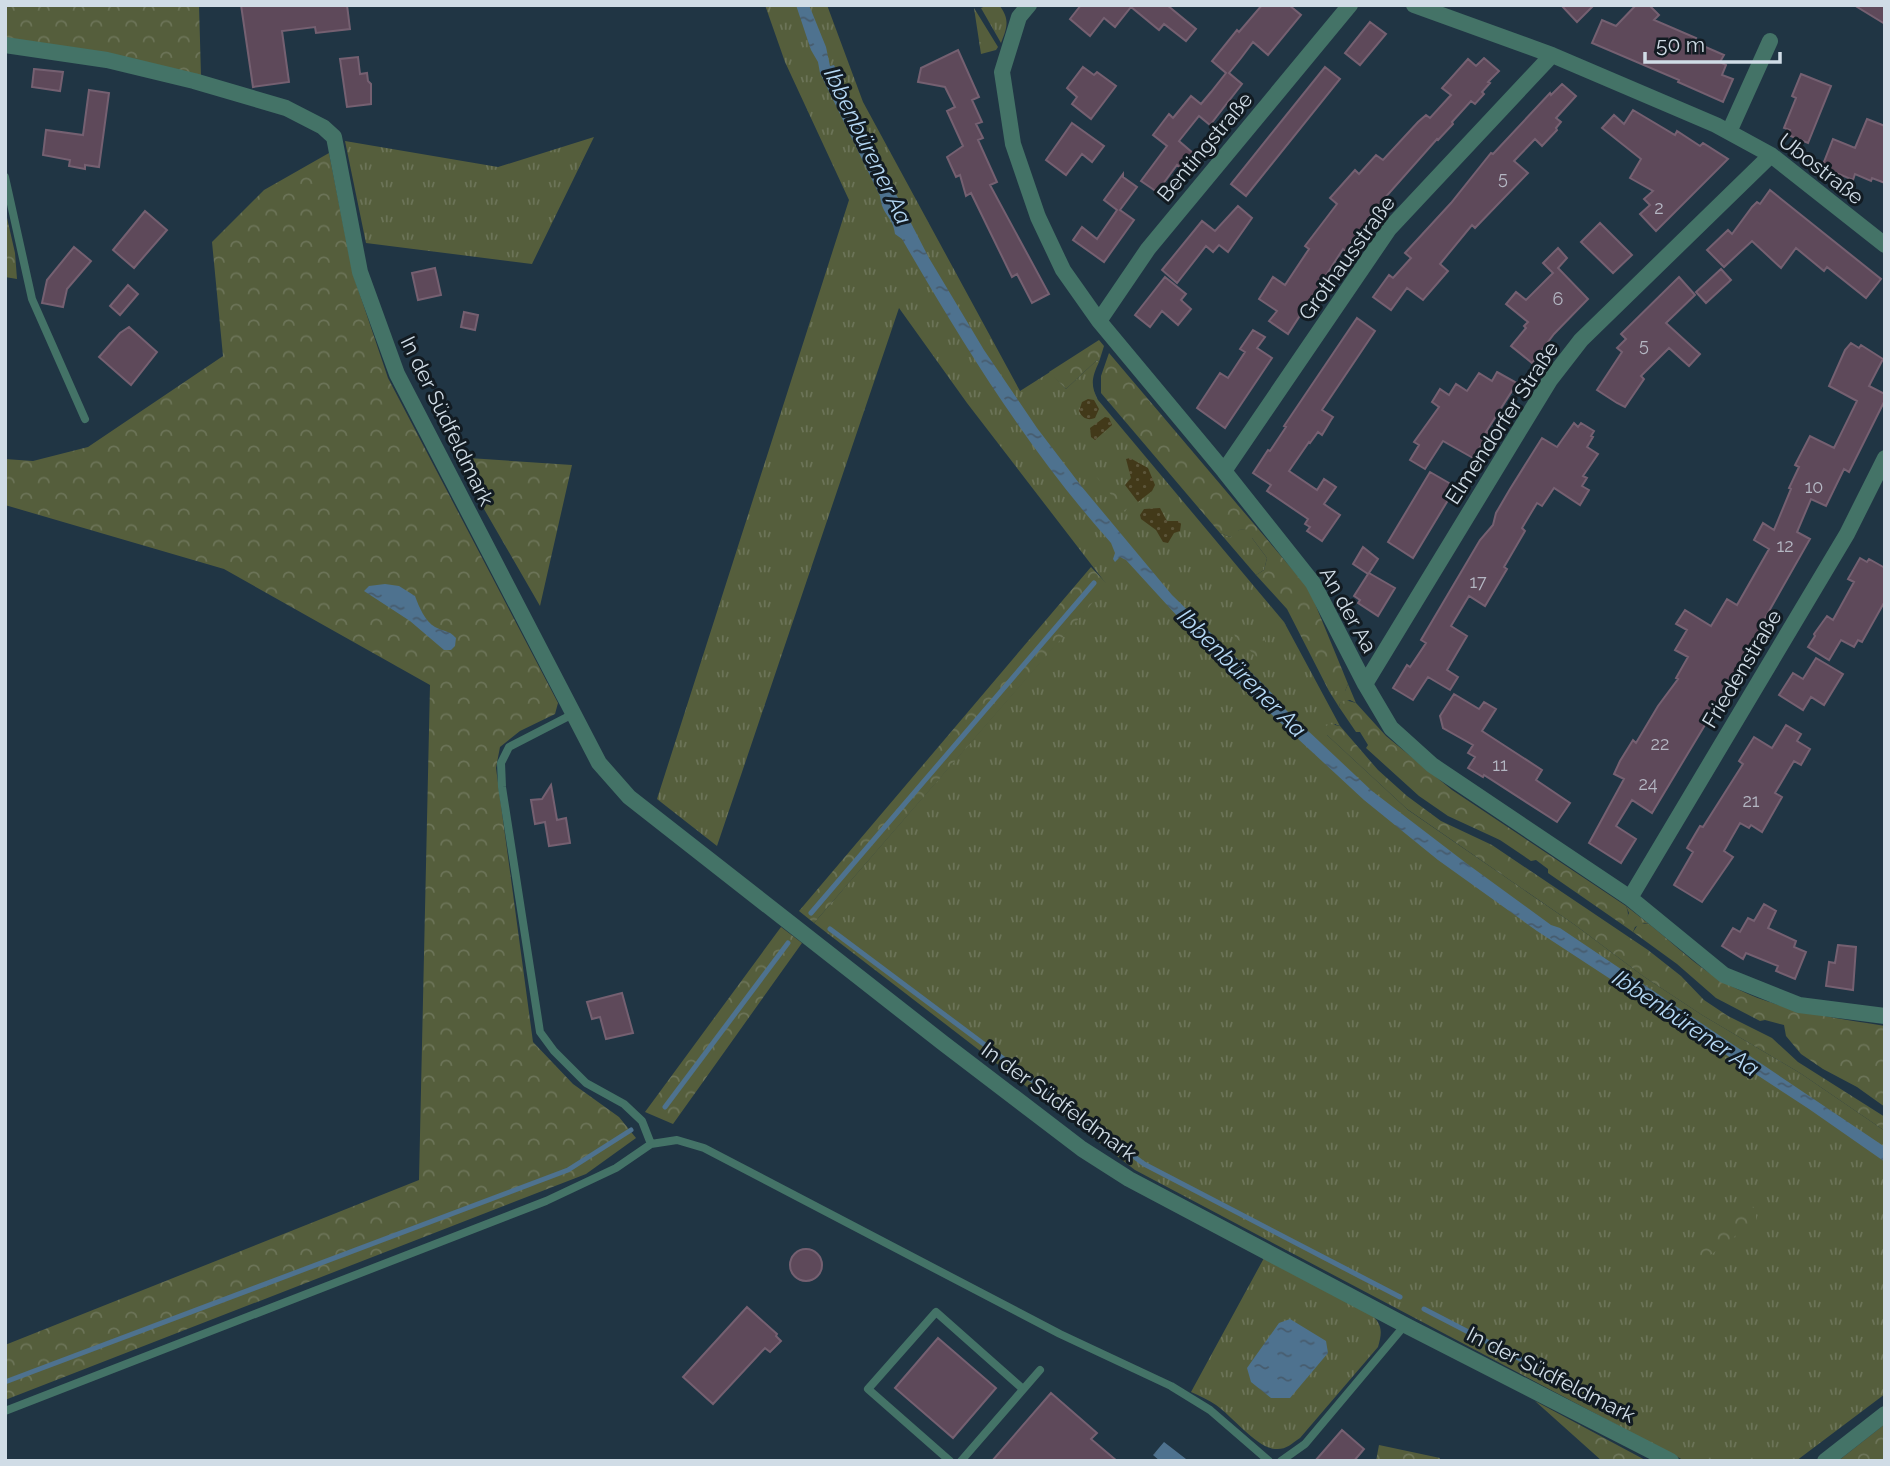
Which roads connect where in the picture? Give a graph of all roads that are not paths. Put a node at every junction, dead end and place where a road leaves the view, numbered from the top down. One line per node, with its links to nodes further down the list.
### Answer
1 (1005, 5): 4 (street)
2 (1350, 5): 12 (street, Bentingstraße)
3 (1417, 6): 7 (street, Ubostraße)
4 (1024, 11): 12 (street, An der Aa)
5 (1770, 41): 8 (street)
6 (5, 46): 17 (street, In der Südfeldmark)
7 (1552, 55): 8 (street, Ubostraße); 15 (street, Grothausstraße)
8 (1729, 132): 9 (street, Ubostraße)
9 (1771, 155): 11 (street, Ubostraße); 16 (street, Elmendorfer Straße)
10 (5, 177): 13 (lane)
11 (1885, 245)
12 (1098, 321): 15 (street, An der Aa)
13 (85, 419)
14 (1885, 458): 18 (street, Friedenstraße)
15 (1224, 471): 16 (street, An der Aa)
16 (1365, 684): 18 (street, An der Aa)
17 (573, 714): 20 (lane); 21 (street, In der Südfeldmark)
18 (1630, 898): 19 (street, An der Aa)
19 (1885, 1016)
20 (651, 1144): 24 (lane); 28 (lane)
21 (1405, 1325): 29 (lane); 30 (street, In der Südfeldmark)
22 (1040, 1370): 23 (lane)
23 (1023, 1388): 26 (lane); 27 (lane)
24 (5, 1410)
25 (1885, 1414): 31 (street)
26 (950, 1461)
27 (961, 1461)
28 (1269, 1461)
29 (1281, 1461)
30 (1671, 1461)
31 (1825, 1461)

